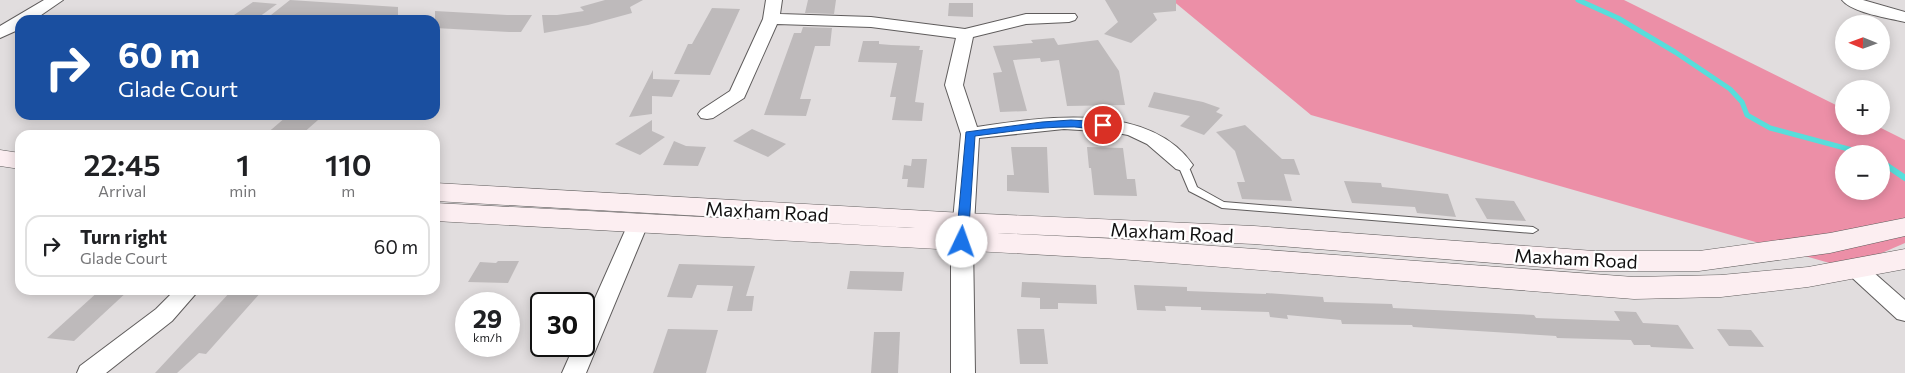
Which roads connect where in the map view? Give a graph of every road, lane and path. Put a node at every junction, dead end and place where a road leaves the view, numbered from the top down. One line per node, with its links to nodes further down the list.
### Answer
1 (55, 0): 4 (street)
2 (774, 0): 7 (street)
3 (1850, 0): 6 (street)
4 (31, 15)
5 (1069, 17): 10 (street)
6 (1905, 17)
7 (771, 19): 10 (street); 11 (street)
8 (15, 24): 9 (street)
9 (0, 33)
10 (965, 34): 12 (street)
11 (707, 114)
12 (970, 134): 15 (street); 23 (street)
13 (0, 158): 14 (main road)
14 (15, 160)
15 (1183, 165): 22 (lane)
16 (0, 174): 17 (main road)
17 (15, 176)
18 (440, 192): 23 (main road, Maxham Road)
19 (440, 212): 20 (main road, Maxham Road)
20 (638, 224): 23 (main road, Maxham Road); 29 (street)
21 (1899, 228): 23 (main road, Maxham Road)
22 (1533, 230)
23 (962, 232): 25 (main road, Maxham Road); 30 (street)
24 (1905, 259): 25 (main road, Maxham Road)
25 (1856, 269): 27 (street)
26 (183, 295): 28 (street)
27 (1905, 312)
28 (89, 373)
29 (574, 373)
30 (964, 373)

